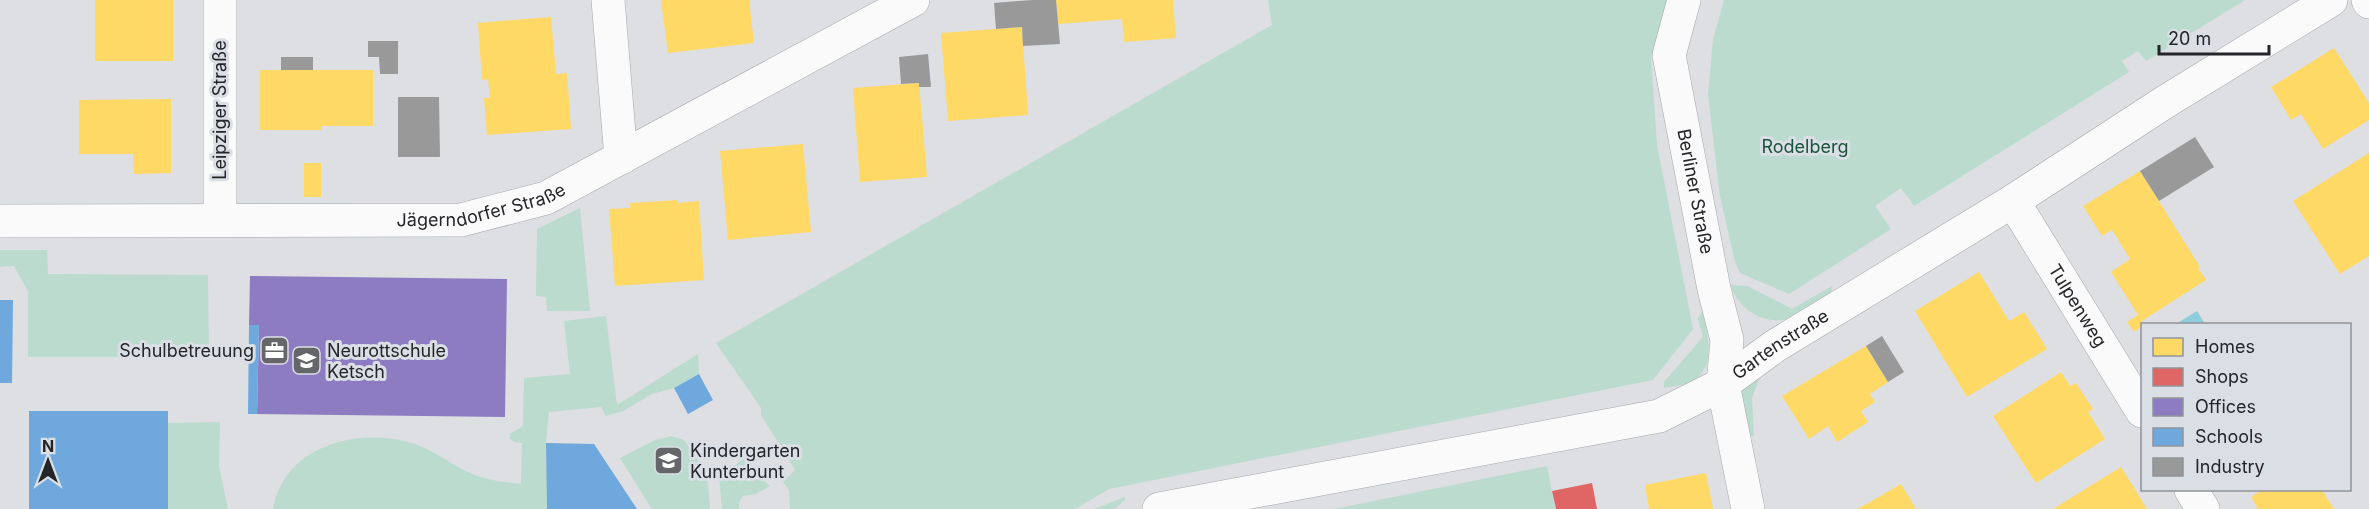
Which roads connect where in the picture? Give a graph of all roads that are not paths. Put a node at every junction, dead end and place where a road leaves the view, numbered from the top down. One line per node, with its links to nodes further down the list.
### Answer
1 (220, 0): 8 (street, Leipziger Straße)
2 (608, 0): 6 (street)
3 (913, 0): 6 (street, Jägerndorfer Straße)
4 (1684, 0): 10 (street, Berliner Straße)
5 (2331, 0): 7 (street, Gartenstraße)
6 (621, 158): 8 (street, Jägerndorfer Straße)
7 (2013, 201): 10 (street, Gartenstraße); 11 (street, Tulpenweg)
8 (220, 220): 9 (street, Jägerndorfer Straße)
9 (0, 221)
10 (1723, 384): 13 (street, Gartenstraße); 14 (street, Berliner Straße)
11 (2141, 409)
12 (2192, 491): 15 (street)
13 (1159, 509)
14 (1748, 509)
15 (2203, 509)

